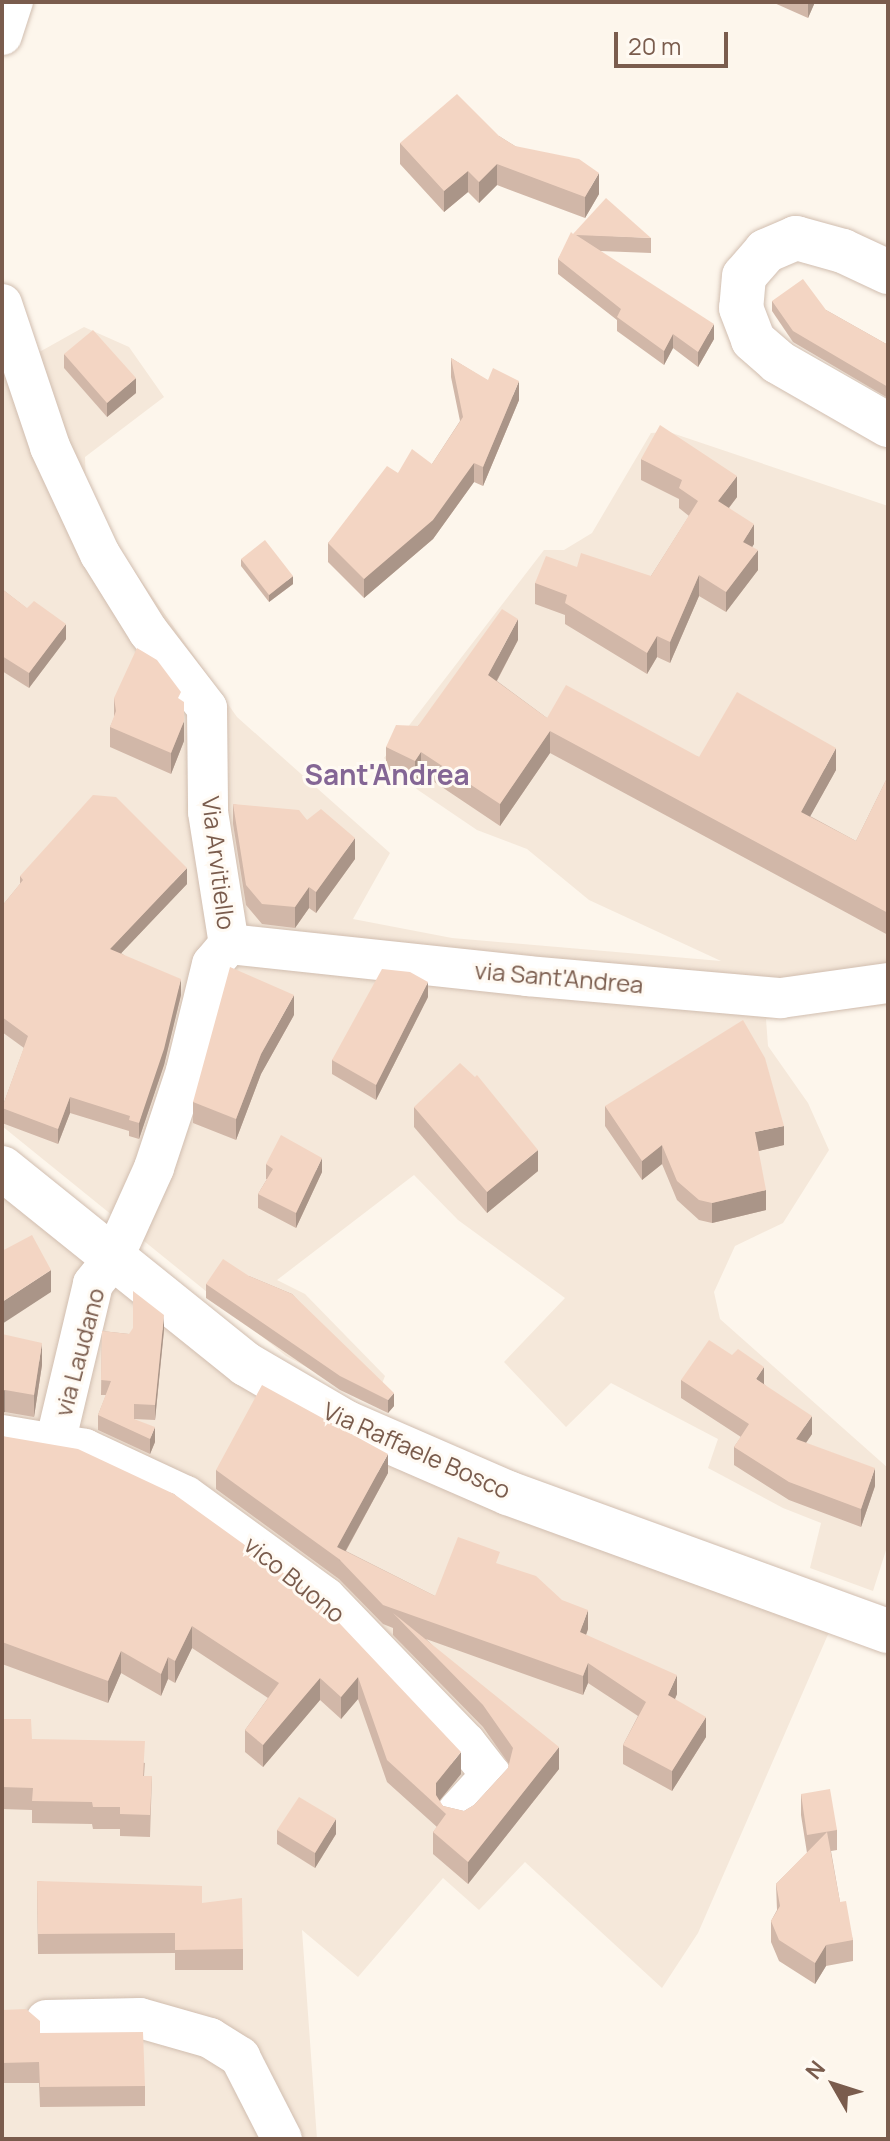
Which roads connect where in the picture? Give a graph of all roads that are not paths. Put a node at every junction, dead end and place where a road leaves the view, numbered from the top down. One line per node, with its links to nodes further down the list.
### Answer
1 (13, 2): 2 (street)
2 (2, 35)
3 (888, 272): 5 (street)
4 (2, 304): 6 (street, Via Arvitiello)
5 (888, 425)
6 (229, 944): 7 (street, via Sant'Andrea); 9 (street, Via Arvitiello)
7 (888, 983)
8 (2, 1168): 9 (street, Via Raffaele Bosco)
9 (113, 1259): 11 (street, via Laudano); 12 (street, Via Raffaele Bosco)
10 (2, 1435): 11 (street, via Laudano)
11 (55, 1444): 13 (street, vico Buono)
12 (888, 1631)
13 (458, 1811)
14 (46, 2020): 15 (street)
15 (282, 2139)

